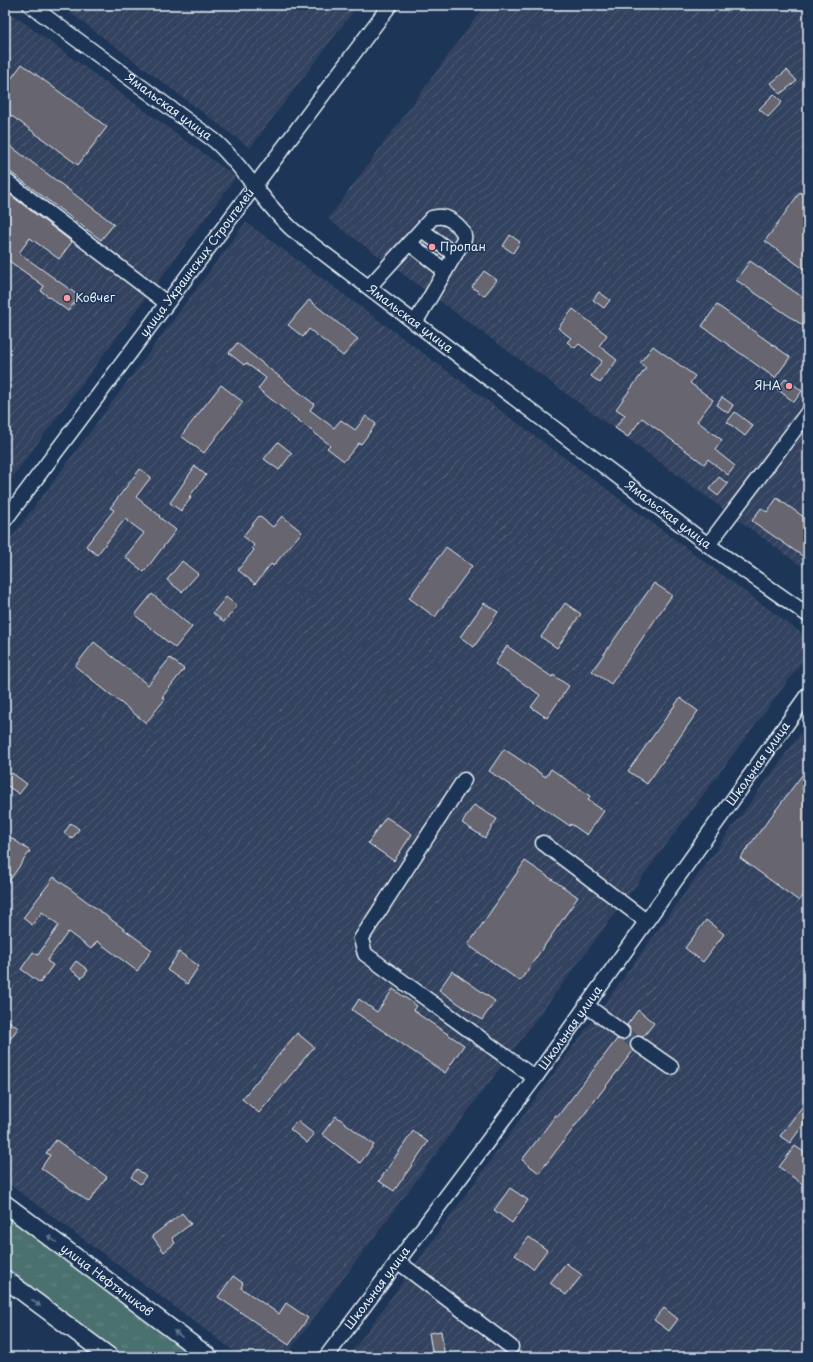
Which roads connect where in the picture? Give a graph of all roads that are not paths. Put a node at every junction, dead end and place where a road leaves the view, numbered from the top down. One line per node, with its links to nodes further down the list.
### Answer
1 (30, 5): 4 (street, Ямальская улица)
2 (390, 5): 4 (street, улица Украинских Строителей)
3 (5, 180): 10 (street)
4 (254, 185): 9 (street, Ямальская улица); 13 (street, улица Украинских Строителей)
5 (422, 230): 6 (street); 7 (street); 7 (street)
6 (409, 243): 8 (street); 9 (street)
7 (455, 254): 8 (street)
8 (445, 271): 11 (street)
9 (369, 288): 11 (street, Ямальская улица)
10 (164, 301)
11 (415, 323): 14 (street, Ямальская улица)
12 (808, 412): 14 (street)
13 (5, 520)
14 (708, 545): 15 (street, Ямальская улица)
15 (808, 615)
16 (808, 694): 19 (street, Школьная улица)
17 (464, 780): 24 (street)
18 (543, 842): 19 (street)
19 (646, 921): 20 (street, Школьная улица)
20 (586, 1005): 21 (street); 24 (street, Школьная улица)
21 (622, 1032)
22 (638, 1044): 23 (street)
23 (671, 1068)
24 (535, 1078): 26 (street, Школьная улица)
25 (5, 1204): 30 (main road, улица Нефтяников, one-way to 25)
26 (397, 1261): 28 (street); 31 (street, Школьная улица)
27 (5, 1279): 29 (main road, one-way to 29)
28 (511, 1347)
29 (110, 1357)
30 (209, 1357)
31 (326, 1357)

